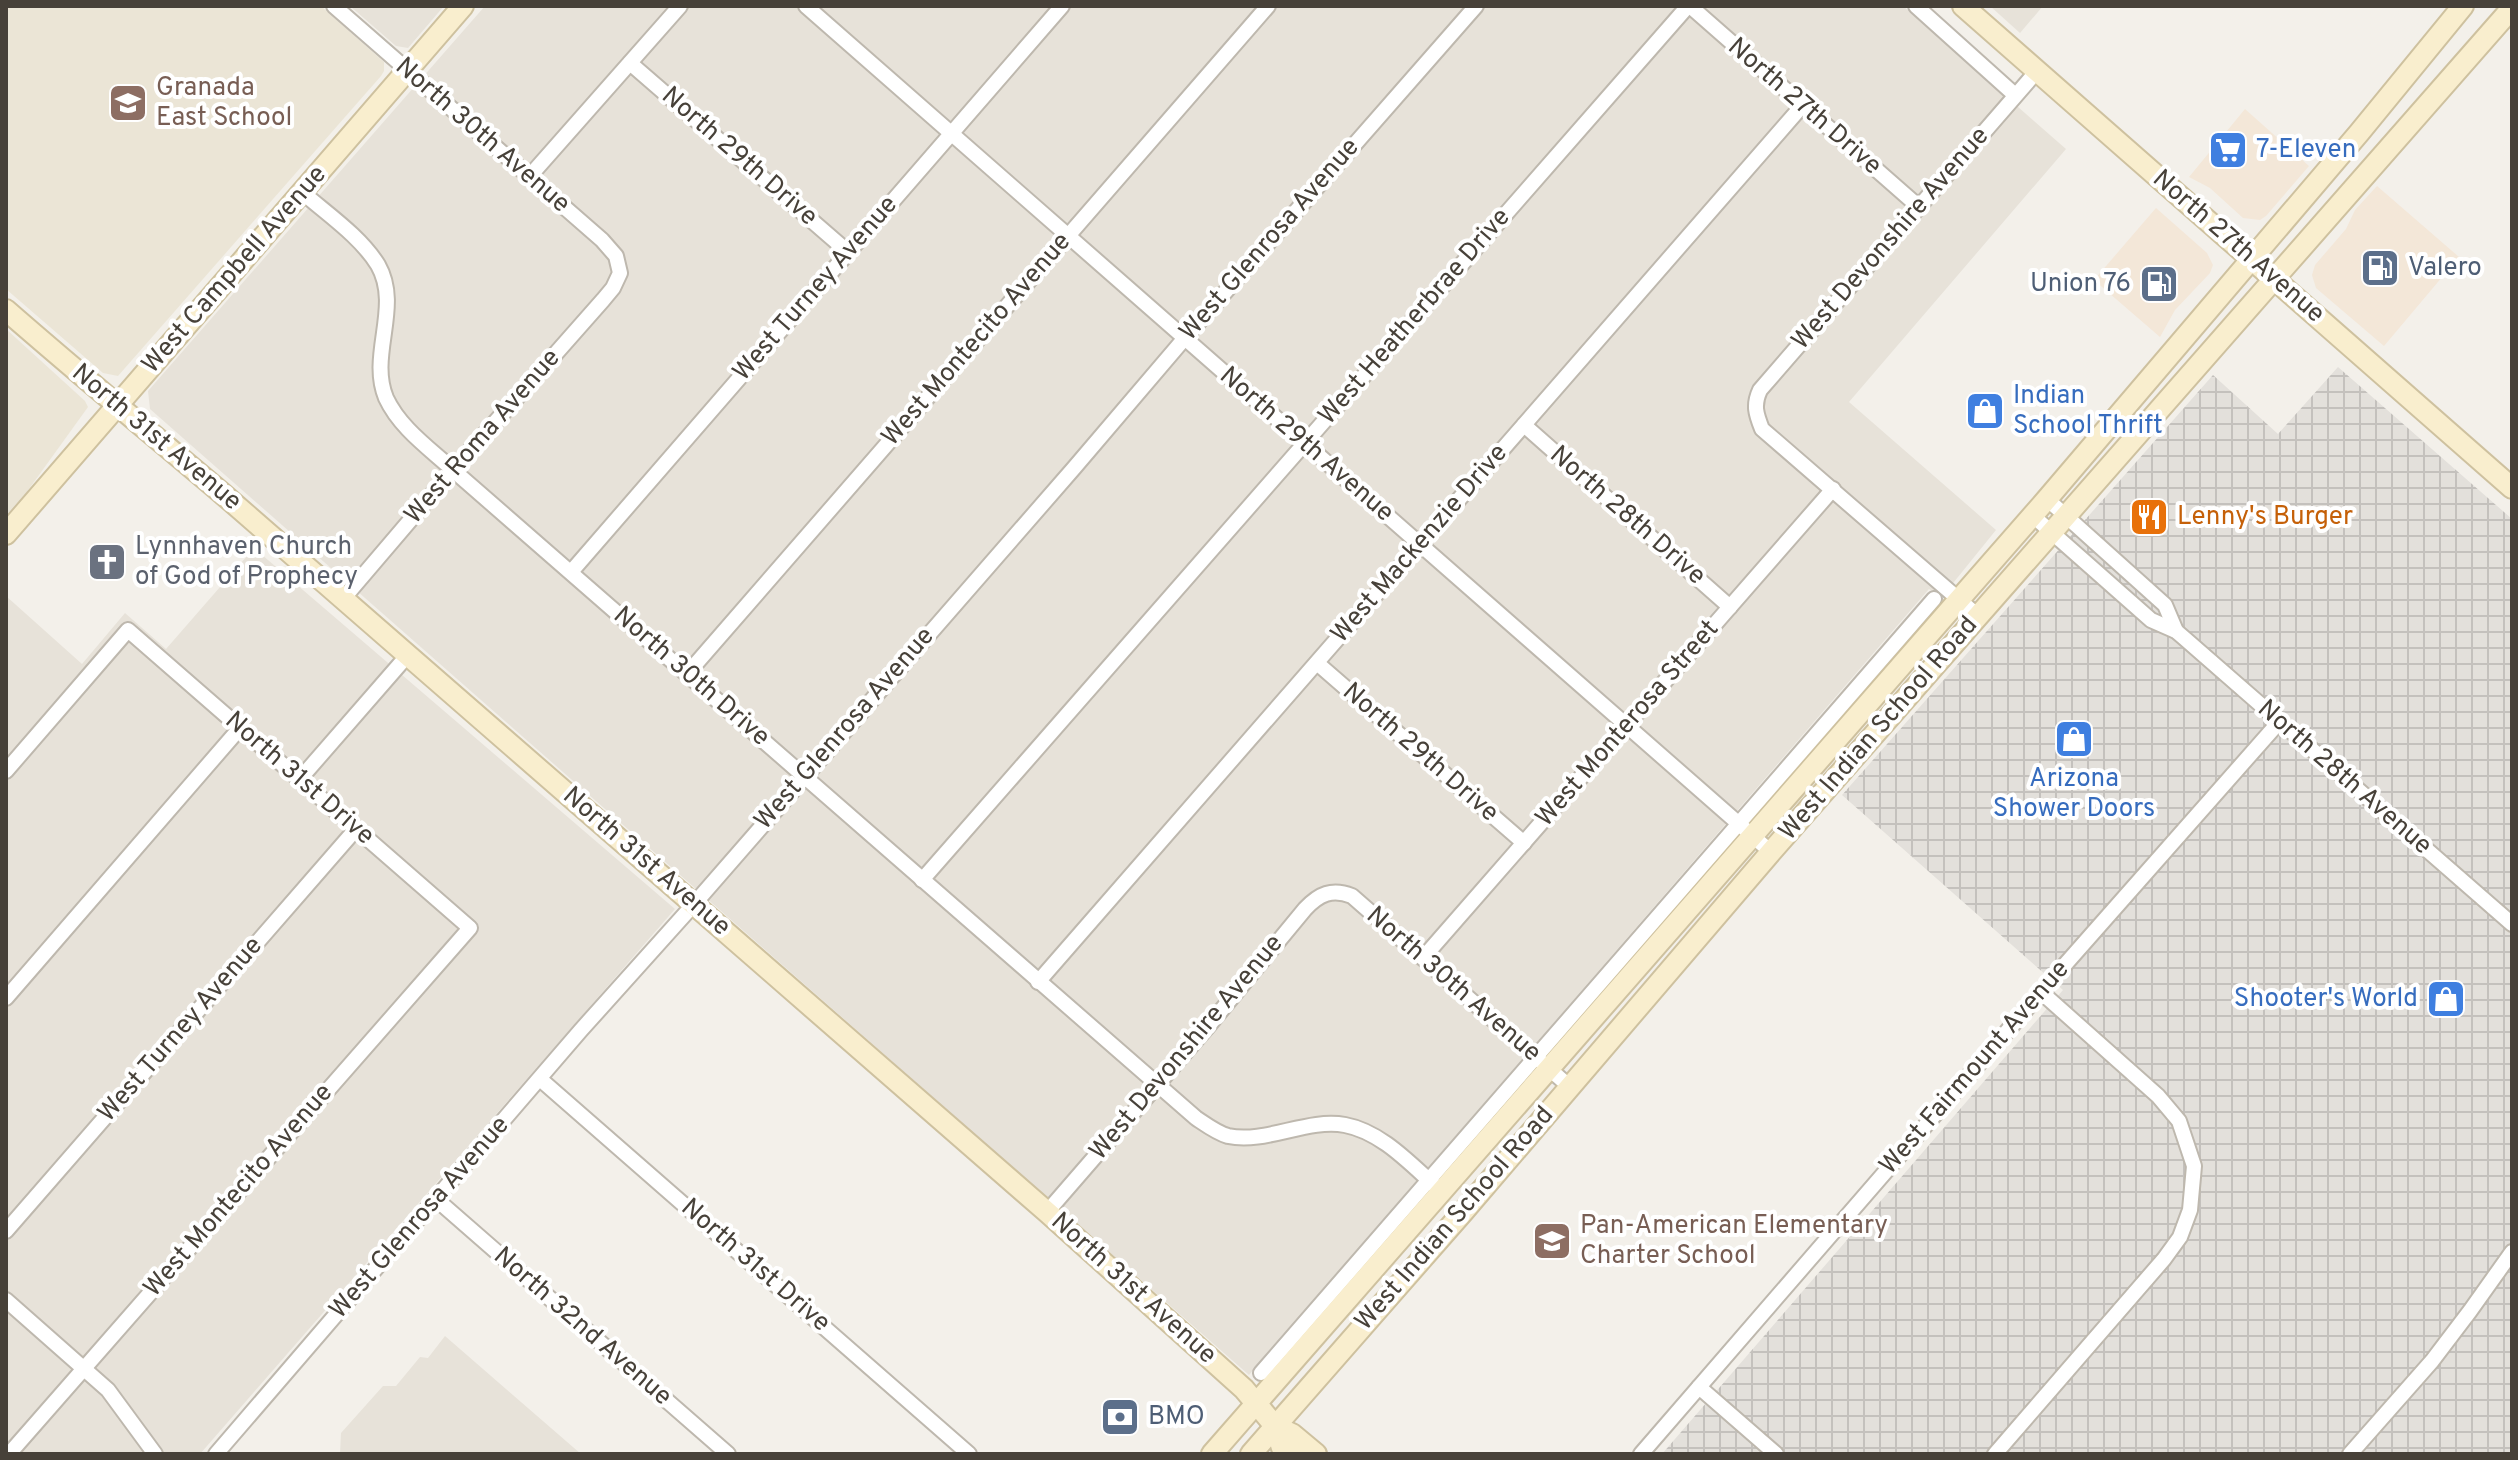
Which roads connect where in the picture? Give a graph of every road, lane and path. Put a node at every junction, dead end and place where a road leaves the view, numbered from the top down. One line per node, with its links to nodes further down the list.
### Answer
1 (334, 6): 14 (street, North 30th Avenue)
2 (463, 6): 14 (main road, West Campbell Avenue)
3 (680, 6): 13 (street)
4 (806, 6): 18 (street, North 29th Avenue)
5 (1268, 6): 22 (street, West Montecito Avenue)
6 (1476, 6): 28 (street, West Glenrosa Avenue)
7 (1689, 6): 17 (street, North 27th Drive); 31 (street, West Heatherbrae Drive)
8 (1916, 6): 16 (street)
9 (1963, 6): 15 (main road, North 27th Avenue)
10 (2463, 6): 24 (main road, West Indian School Road)
11 (2512, 8): 26 (main road, West Indian School Road)
12 (1054, 9): 18 (street, West Turney Avenue)
13 (630, 63): 19 (street); 23 (street, North 29th Drive)
14 (407, 71): 19 (street, North 30th Avenue); 20 (main road, West Campbell Avenue)
15 (2037, 71): 16 (street, West Devonshire Avenue); 24 (main road, North 27th Avenue)
16 (2015, 95): 21 (street, West Devonshire Avenue)
17 (1802, 106): 21 (street, North 27th Drive); 30 (street, West Mackenzie Drive)
18 (951, 133): 22 (street, North 29th Avenue); 23 (street, West Turney Avenue)
19 (529, 177): 25 (street, North 30th Avenue)
20 (302, 192): 29 (main road, West Campbell Avenue); 32 (street, North 30th Drive)
21 (1919, 207): 34 (street, West Devonshire Avenue)
22 (1067, 237): 28 (street, North 29th Avenue); 50 (street, West Montecito Avenue)
23 (848, 252): 41 (street, West Turney Avenue)
24 (2250, 260): 26 (main road, North 27th Avenue); 35 (main road, West Indian School Road)
25 (620, 273): 32 (street, West Roma Avenue)
26 (2274, 280): 33 (main road, North 27th Avenue); 37 (main road, West Indian School Road)
27 (6, 310): 29 (main road, North 31st Avenue)
28 (1184, 339): 31 (street, North 29th Avenue); 55 (street, West Glenrosa Avenue)
29 (117, 406): 39 (main road, West Campbell Avenue); 42 (main road, North 31st Avenue)
30 (1524, 425): 40 (street, West Mackenzie Drive); 45 (street, North 28th Drive)
31 (1304, 444): 40 (street, North 29th Avenue); 61 (street, West Heatherbrae Drive)
32 (453, 470): 41 (street, North 30th Drive); 42 (street, West Roma Avenue)
33 (2512, 488)
34 (1833, 489): 44 (street); 45 (street, West Monterosa Street)
35 (2047, 499): 36 (main road, West Indian School Road); 37 (street, North 28th Avenue)
36 (2032, 515): 38 (street, North 28th Avenue); 44 (main road, West Indian School Road)
37 (2066, 516): 38 (main road, West Indian School Road); 47 (street, North 28th Avenue)
38 (2052, 532): 46 (main road, West Indian School Road); 47 (street, North 28th Avenue)
39 (6, 534)
40 (1419, 545): 49 (street, West Mackenzie Drive); 52 (street, North 29th Avenue)
41 (571, 572): 50 (street, North 30th Drive)
42 (343, 599): 48 (main road, North 31st Avenue)
43 (1934, 599): 58 (street, West Indian School Road)
44 (1959, 600): 46 (street); 58 (main road, West Indian School Road)
45 (1730, 607): 52 (street, West Monterosa Street)
46 (1978, 616): 60 (main road, West Indian School Road)
47 (2176, 631): 51 (street, North 28th Avenue)
48 (407, 656): 56 (street); 63 (main road, North 31st Avenue)
49 (1317, 663): 59 (street, North 29th Drive); 67 (street, West Mackenzie Drive)
50 (687, 674): 55 (street, North 30th Drive)
51 (2280, 721): 64 (street, North 28th Avenue); 68 (street, West Fairmount Avenue)
52 (1626, 725): 58 (street, North 29th Avenue); 59 (street, West Monterosa Street)
53 (240, 728): 54 (street, North 31st Drive); 56 (street, North 31st Drive); 69 (street)
54 (6, 771)
55 (804, 775): 61 (street, North 30th Drive); 63 (street, West Glenrosa Avenue)
56 (299, 780): 57 (street, North 31st Drive)
57 (356, 829): 65 (street, North 31st Drive); 77 (street, West Turney Avenue)
58 (1745, 830): 60 (street, North 29th Avenue); 70 (main road, West Indian School Road)
59 (1524, 843): 66 (street, West Monterosa Street)
60 (1771, 852): 73 (main road, West Indian School Road)
61 (922, 880): 67 (street, North 30th Drive)
62 (1333, 891): 66 (street, North 30th Avenue); 72 (street, West Devonshire Avenue)
63 (695, 903): 71 (street, West Glenrosa Avenue); 76 (main road, North 31st Avenue)
64 (2512, 924)
65 (470, 928): 80 (street, West Montecito Avenue)
66 (1423, 958): 70 (street, North 30th Avenue)
67 (1038, 982): 72 (street, North 30th Drive)
68 (2041, 992): 82 (street, West Fairmount Avenue); 96 (street)
69 (6, 998)
70 (1541, 1062): 73 (street, North 30th Avenue); 74 (main road, West Indian School Road)
71 (540, 1079): 75 (street, West Glenrosa Avenue); 89 (street, North 31st Drive)
72 (1157, 1087): 74 (street, North 30th Drive); 76 (street, West Devonshire Avenue)
73 (1570, 1087): 84 (main road, West Indian School Road)
74 (1435, 1186): 81 (street, West Indian School Road); 83 (main road, West Indian School Road)
75 (436, 1199): 87 (street, West Glenrosa Avenue); 88 (street, North 32nd Avenue)
76 (1047, 1212): 83 (main road, North 31st Avenue)
77 (6, 1231)
78 (2512, 1252): 97 (street)
79 (6, 1300): 80 (street)
80 (84, 1368): 85 (street, West Montecito Avenue); 86 (street)
81 (1261, 1373)
82 (1699, 1387): 94 (street, West Fairmount Avenue); 95 (street)
83 (1255, 1404): 84 (main road, North 31st Avenue); 90 (main road, West Indian School Road)
84 (1275, 1426): 91 (main road, West Indian School Road); 92 (main road, North 31st Avenue); 93 (main road, North 31st Avenue)
85 (9, 1454)
86 (155, 1454)
87 (216, 1454)
88 (728, 1454)
89 (969, 1454)
90 (1212, 1454)
91 (1251, 1454)
92 (1289, 1454)
93 (1316, 1454)
94 (1641, 1454)
95 (1776, 1454)
96 (1995, 1454)
97 (2350, 1454)

